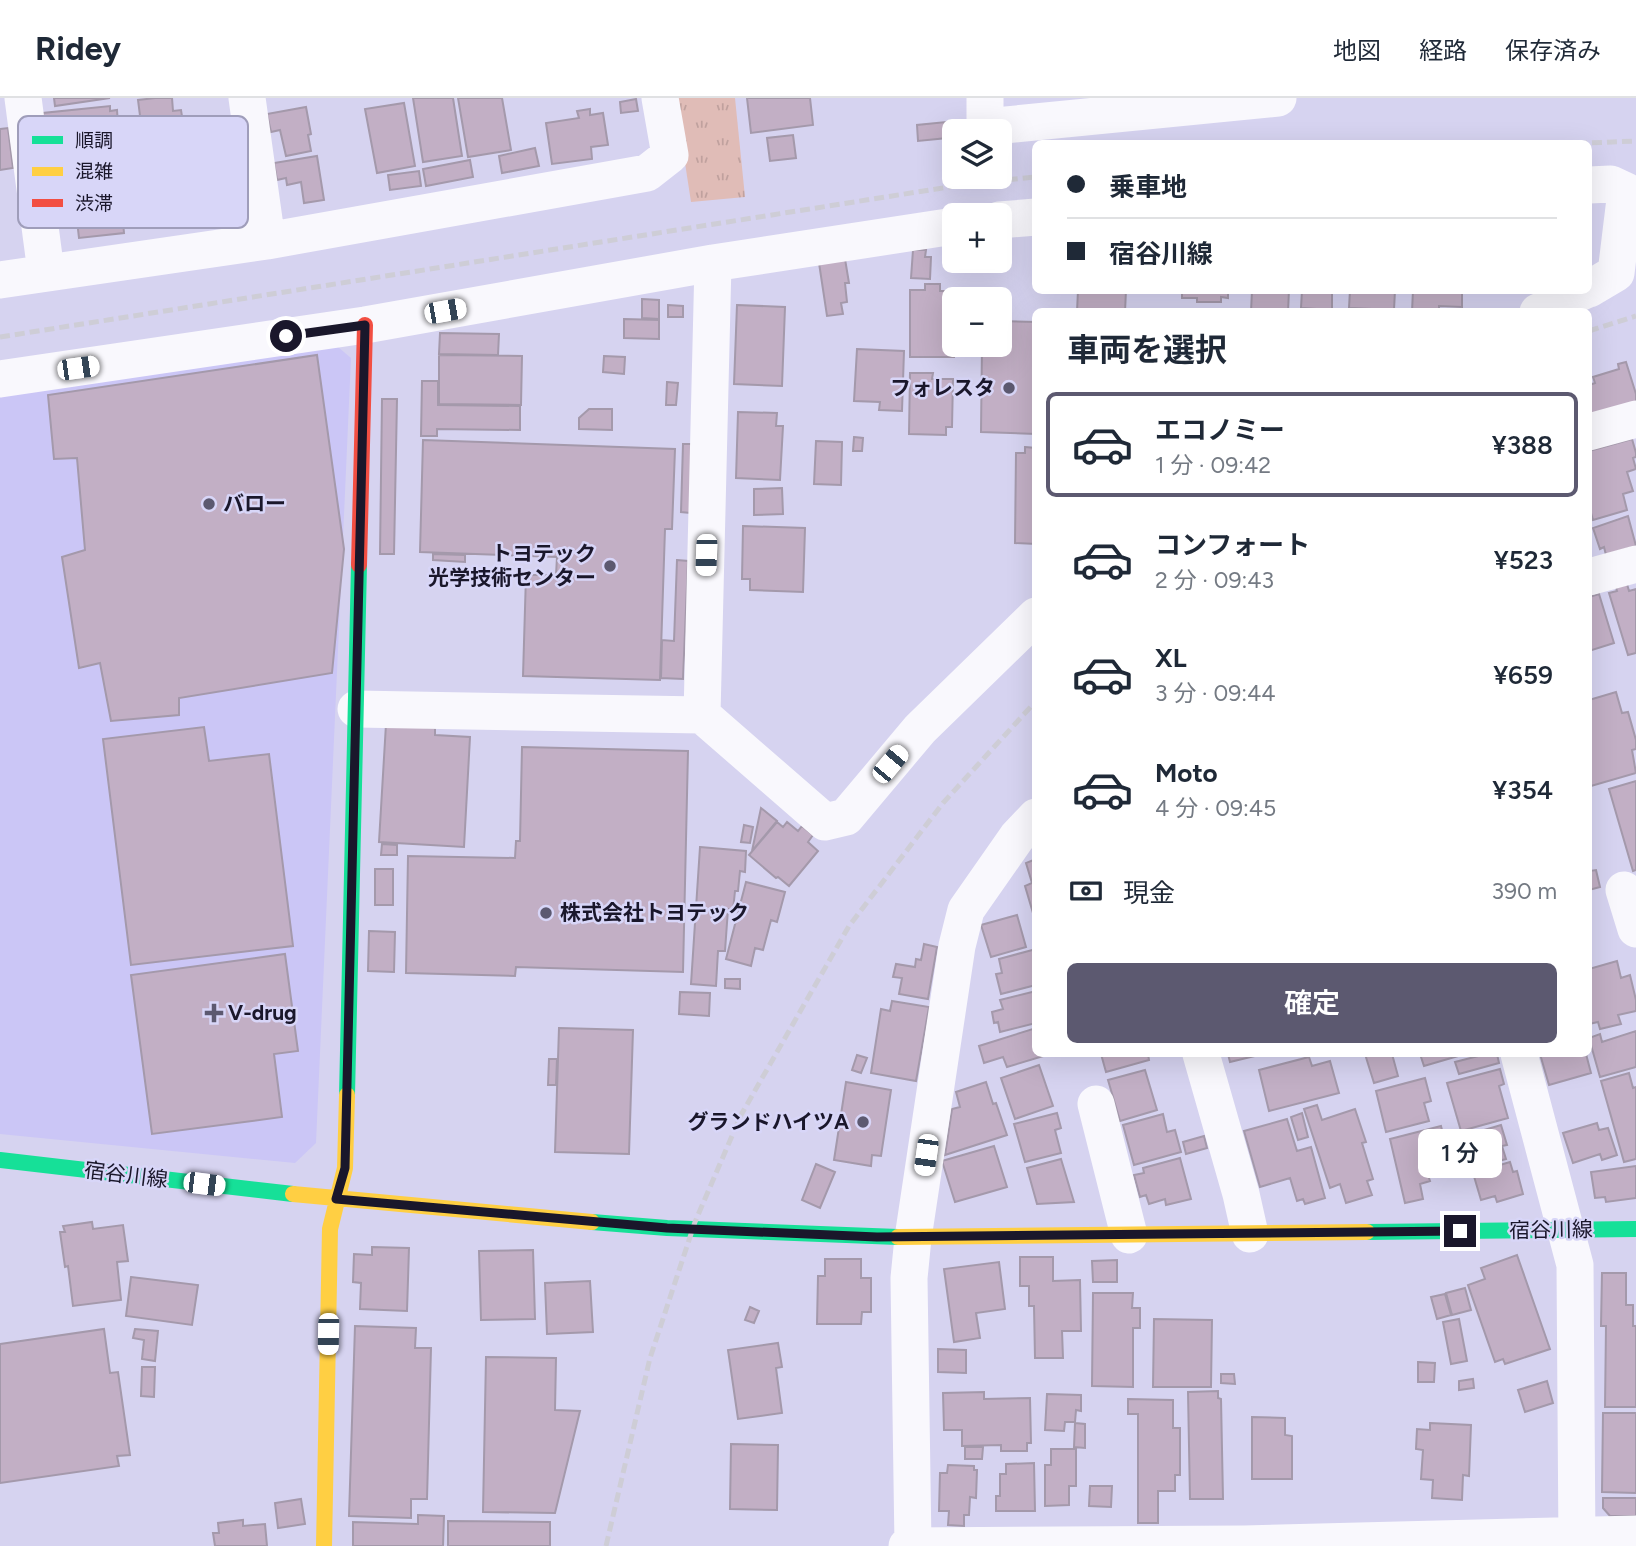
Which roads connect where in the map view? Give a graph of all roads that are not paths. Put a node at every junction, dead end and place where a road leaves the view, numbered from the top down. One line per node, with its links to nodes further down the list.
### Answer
1 (23, 98): 6 (street)
2 (247, 98): 12 (street)
3 (660, 98): 12 (street)
4 (985, 98): 5 (street)
5 (1278, 98)
6 (25, 116)
7 (1592, 185): 16 (street)
8 (1032, 217): 9 (street)
9 (1012, 219)
10 (40, 228): 14 (street)
11 (942, 228): 13 (street)
12 (267, 241): 14 (street)
13 (713, 263): 19 (street); 27 (street)
14 (46, 272): 15 (street)
15 (0, 279)
16 (1592, 288)
17 (1579, 294): 18 (street)
18 (1547, 308)
19 (365, 325): 20 (street); 26 (main road)
20 (0, 379)
21 (1636, 419): 22 (street)
22 (1592, 431)
23 (1636, 564): 24 (street)
24 (1592, 574)
25 (1032, 620): 27 (street)
26 (356, 709): 27 (street); 35 (main road)
27 (702, 715)
28 (1032, 821): 40 (street)
29 (1624, 890): 30 (street)
30 (1636, 929)
31 (1202, 1057): 38 (street)
32 (1520, 1057): 37 (street)
33 (1096, 1104): 39 (street)
34 (0, 1160): 35 (main road, 宿谷川線)
35 (336, 1199): 40 (main road, 宿谷川線); 44 (main road)
36 (1636, 1229): 37 (main road, 宿谷川線)
37 (1566, 1230): 38 (main road, 宿谷川線); 42 (street)
38 (1250, 1234): 39 (main road, 宿谷川線)
39 (1129, 1235): 40 (main road, 宿谷川線)
40 (913, 1238): 46 (street)
41 (1636, 1534): 42 (street)
42 (1577, 1541): 43 (street)
43 (1244, 1545): 46 (street)
44 (324, 1546)
45 (907, 1546): 46 (street)
46 (913, 1546)

